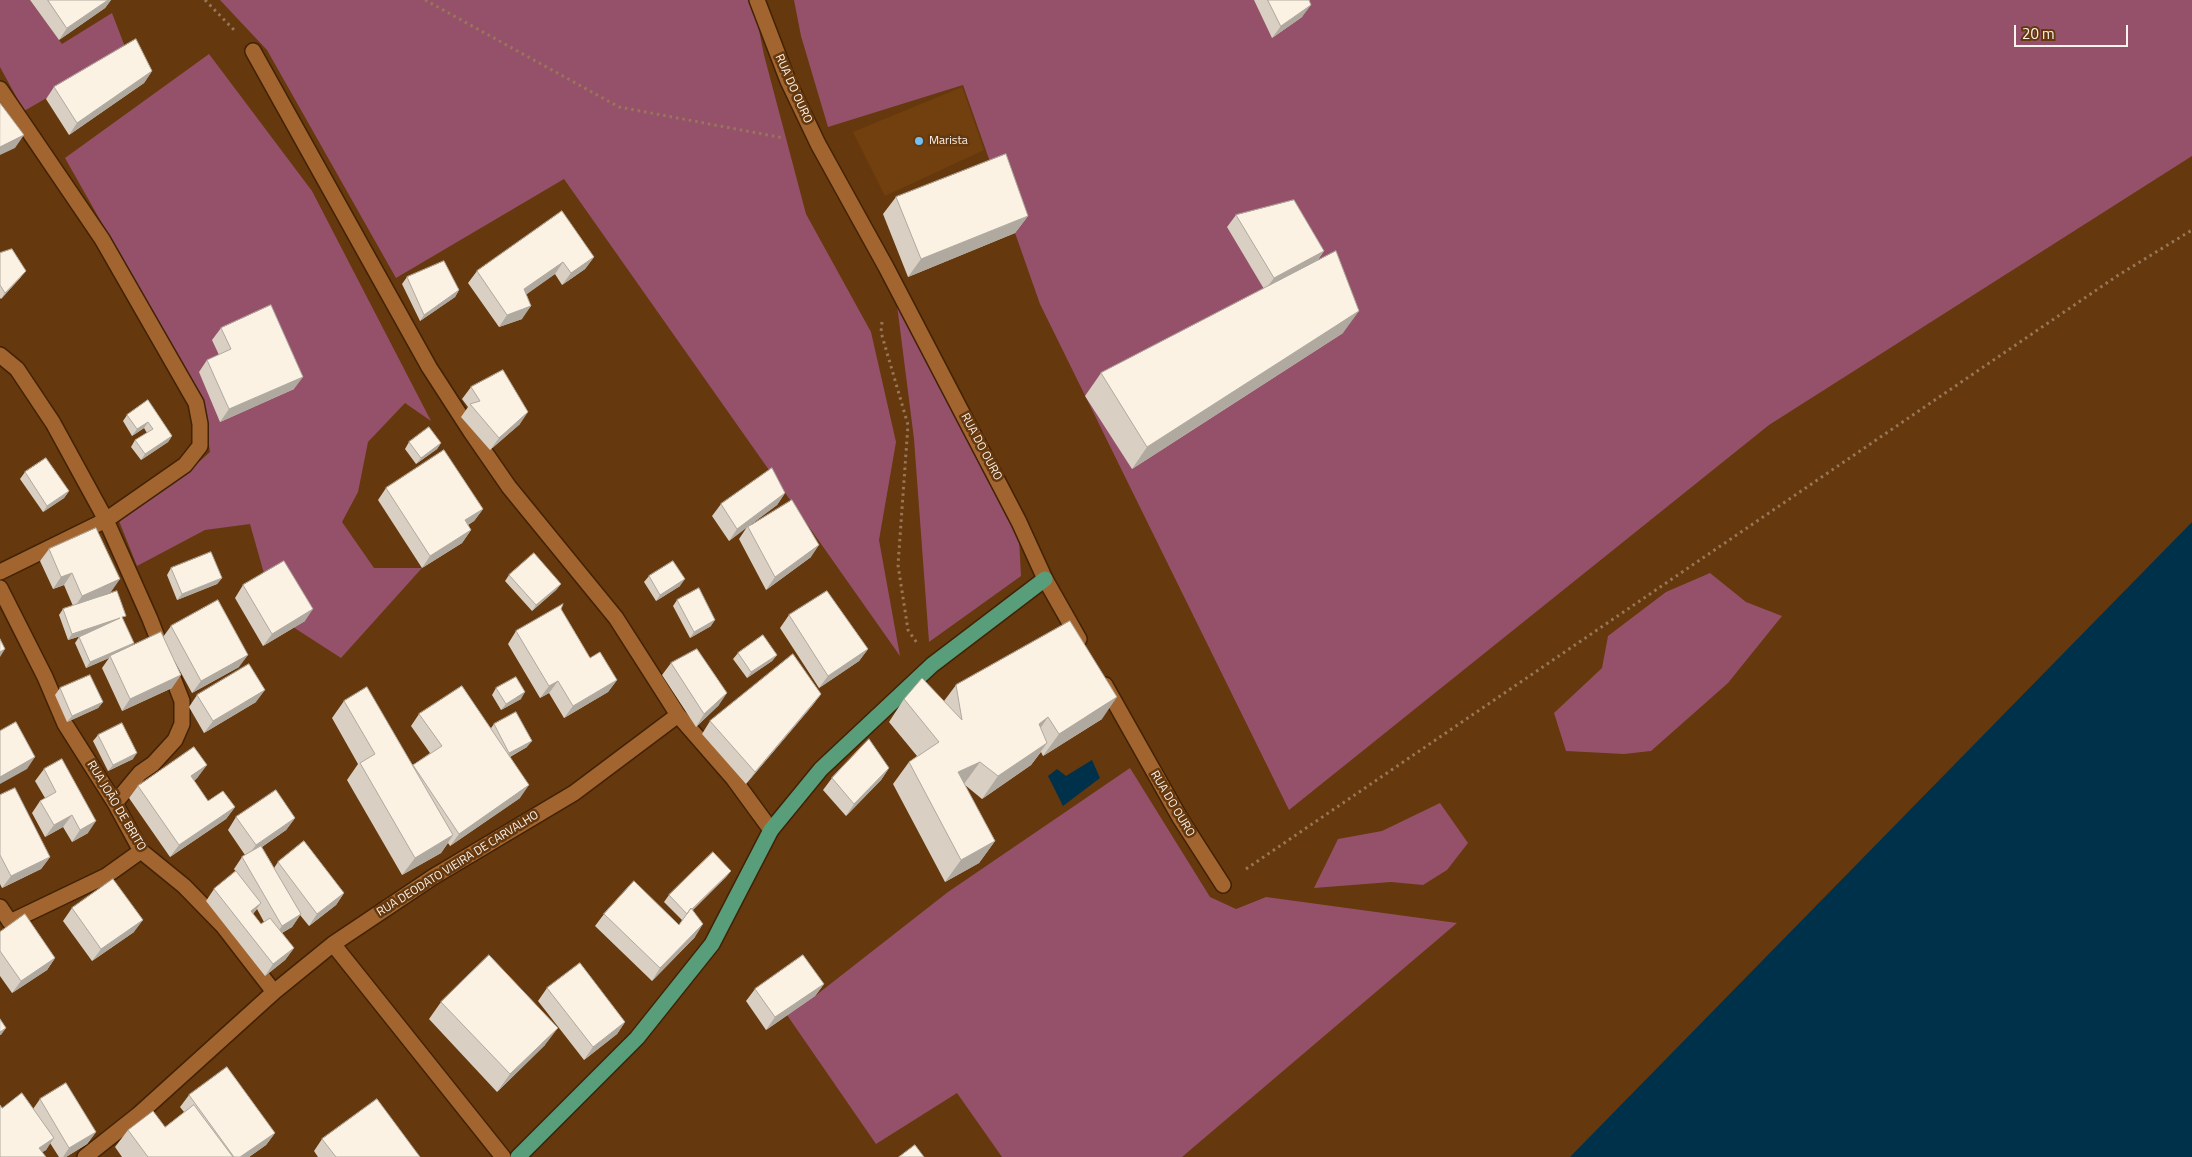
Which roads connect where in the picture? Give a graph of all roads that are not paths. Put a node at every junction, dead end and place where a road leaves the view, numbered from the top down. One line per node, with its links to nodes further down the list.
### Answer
1 (757, 0): 7 (street, RUA DO OURO)
2 (253, 51): 11 (street)
3 (0, 89): 5 (street)
4 (0, 354): 5 (street)
5 (106, 520): 6 (street); 12 (street)
6 (0, 572)
7 (1045, 579): 9 (street, RUA DO OURO); 13 (main road)
8 (0, 588): 12 (street, RUA JOÃO DE BRITO)
9 (1088, 656)
10 (1098, 673): 15 (street, RUA DO OURO)
11 (678, 715): 13 (street); 18 (street, RUA DEODATO VIEIRA DE CARVALHO)
12 (115, 803): 14 (street, RUA JOÃO DE BRITO)
13 (772, 830): 22 (main road)
14 (141, 851): 17 (street); 19 (street, RUA JOÃO DE BRITO)
15 (1223, 885)
16 (0, 906): 17 (street)
17 (5, 925)
18 (333, 944): 19 (street, RUA DEODATO VIEIRA DE CARVALHO); 21 (street)
19 (274, 992): 20 (street, RUA DEODATO VIEIRA DE CARVALHO)
20 (85, 1157)
21 (503, 1157)
22 (518, 1157)

